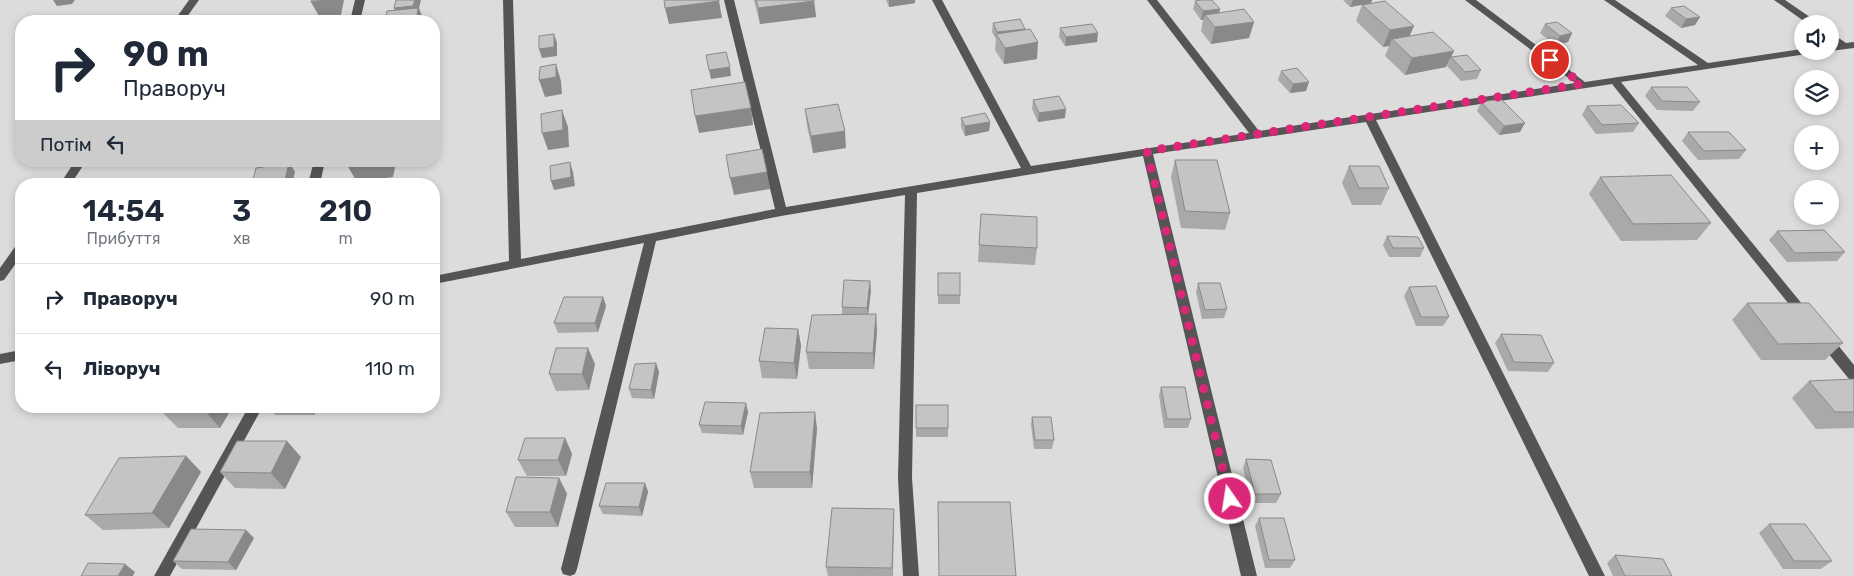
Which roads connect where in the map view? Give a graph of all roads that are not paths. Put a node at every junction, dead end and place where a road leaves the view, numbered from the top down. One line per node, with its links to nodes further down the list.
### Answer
1 (194, 0): 10 (street)
2 (360, 0): 11 (street)
3 (508, 0): 27 (street)
4 (729, 0): 24 (street)
5 (937, 0): 21 (street)
6 (1152, 0): 18 (street)
7 (1470, 0): 16 (street)
8 (1609, 0): 14 (street)
9 (1779, 0): 12 (street)
10 (183, 15)
11 (356, 15)
12 (1802, 15)
13 (1794, 53): 14 (street)
14 (1706, 66): 15 (street)
15 (1614, 80): 16 (street); 32 (street)
16 (1582, 84): 17 (street)
17 (1369, 117): 18 (street); 38 (street)
18 (1255, 134): 19 (street)
19 (1147, 151): 21 (street); 37 (street)
20 (77, 167): 22 (street)
21 (1028, 170): 23 (street)
22 (69, 178)
23 (911, 190): 24 (street); 36 (street)
24 (781, 212): 25 (street)
25 (651, 237): 27 (street); 34 (street)
26 (15, 256): 28 (street)
27 (515, 264): 29 (street)
28 (0, 277)
29 (440, 279)
30 (15, 357): 31 (street)
31 (0, 359)
32 (1854, 375)
33 (252, 413): 35 (street)
34 (569, 569)
35 (162, 576)
36 (911, 576)
37 (1249, 576)
38 (1597, 576)

